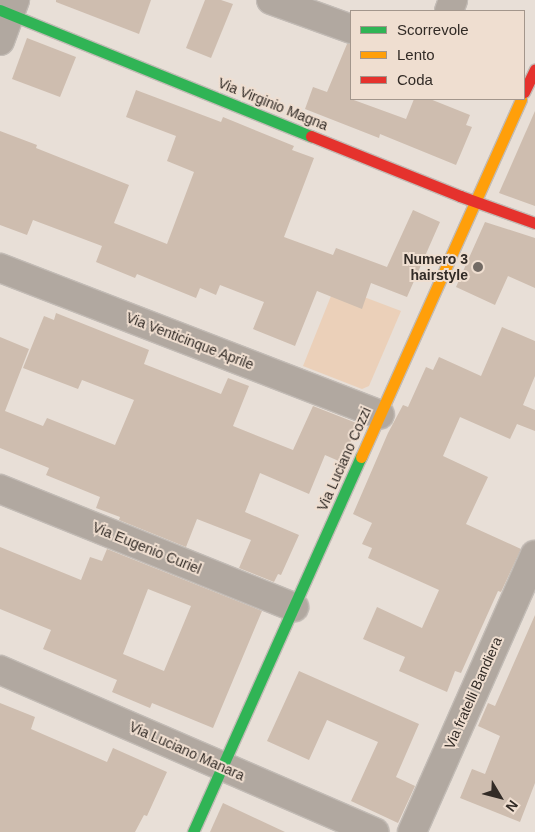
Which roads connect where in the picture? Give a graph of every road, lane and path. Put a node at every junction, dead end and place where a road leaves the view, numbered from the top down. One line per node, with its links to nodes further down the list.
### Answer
1 (271, 0): 3 (street)
2 (8, 8): 4 (street); 8 (street, Via Virginio Magna)
3 (350, 29)
4 (0, 40)
5 (535, 69): 6 (street)
6 (525, 90)
7 (521, 100): 8 (street, Via Luciano Cozzi)
8 (476, 201): 9 (street, Via Virginio Magna); 11 (street, Via Luciano Cozzi)
9 (535, 224)
10 (0, 268): 11 (street, Via Venticinque Aprile)
11 (380, 415): 14 (street, Via Luciano Cozzi)
12 (0, 489): 14 (street, Via Eugenio Curiel)
13 (535, 555): 19 (street, Via fratelli Bandiera)
14 (294, 607): 16 (street, Via Luciano Cozzi)
15 (0, 670): 16 (street, Via Luciano Manara)
16 (223, 766): 17 (street, Via Luciano Cozzi); 18 (street, Via Luciano Manara)
17 (194, 832)
18 (374, 832)
19 (412, 832)

